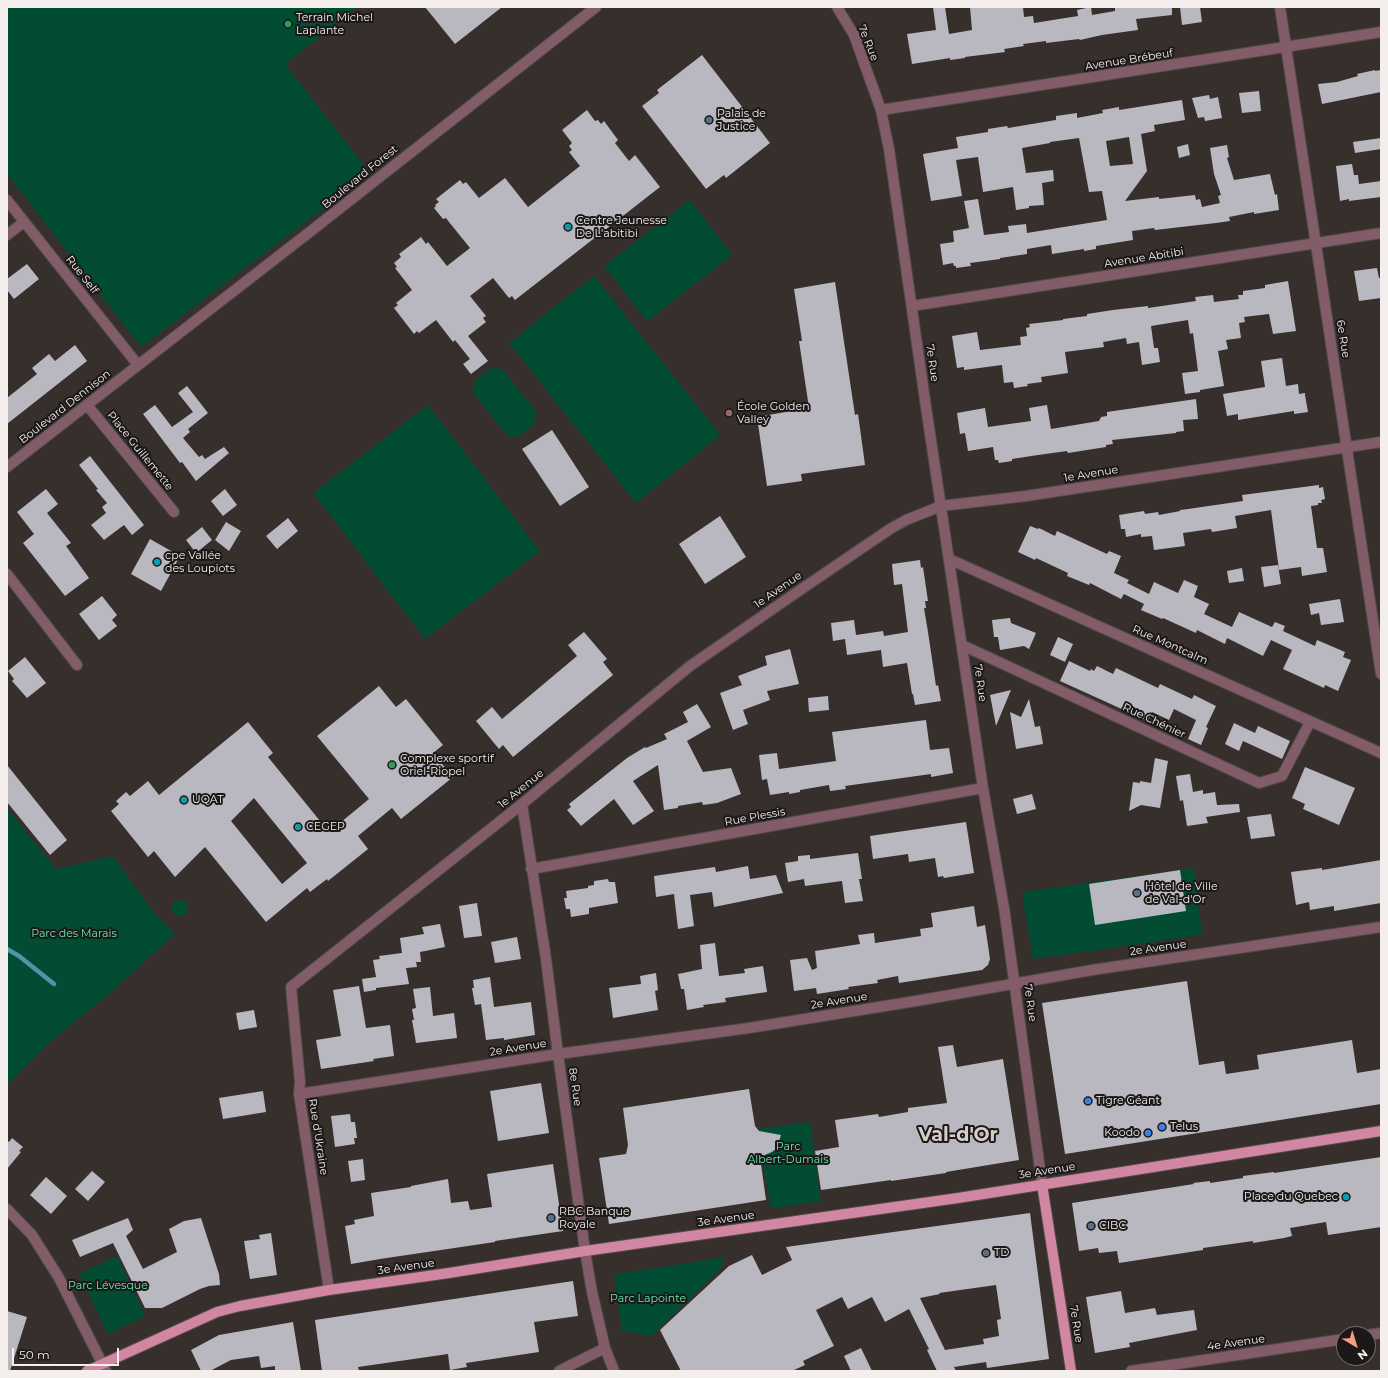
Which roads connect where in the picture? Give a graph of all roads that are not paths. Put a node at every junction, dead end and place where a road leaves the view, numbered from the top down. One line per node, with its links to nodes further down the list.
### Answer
1 (596, 7): 13 (street, Boulevard Forest)
2 (837, 7): 6 (street, 7e Rue)
3 (1280, 7): 5 (street, 6e Rue)
4 (1381, 32): 5 (street, Avenue Brébeuf)
5 (1287, 48): 6 (street, Avenue Brébeuf); 11 (street, 6e Rue)
6 (881, 110): 12 (street, 7e Rue)
7 (7, 200): 8 (street, Rue Self)
8 (24, 222): 10 (street); 13 (street, Rue Self)
9 (1381, 233): 11 (street, Avenue Abitibi)
10 (7, 235)
11 (1316, 244): 12 (street, Avenue Abitibi); 16 (street, 6e Rue)
12 (912, 306): 18 (street, 7e Rue)
13 (138, 365): 14 (street, Boulevard Dennison)
14 (87, 405): 17 (street, Boulevard Dennison); 19 (street, Place Guillemette)
15 (1381, 442): 16 (street, 1e Avenue)
16 (1347, 447): 18 (street, 1e Avenue); 24 (street, 6e Rue)
17 (7, 467)
18 (941, 506): 20 (street, 7e Rue); 28 (street, 1e Avenue)
19 (174, 512)
20 (949, 559): 22 (street, 7e Rue); 25 (street, Rue Montcalm)
21 (7, 574): 23 (street)
22 (962, 645): 25 (street, Rue Chénier); 27 (street, 7e Rue)
23 (77, 664)
24 (1381, 674)
25 (1310, 722): 26 (street, Rue Montcalm)
26 (1381, 753)
27 (983, 788): 29 (street, Rue Plessis); 31 (street, 7e Rue)
28 (522, 804): 29 (street, 8e Rue); 32 (street, 1e Avenue)
29 (531, 869): 33 (street, 8e Rue)
30 (1381, 927): 31 (street, 2e Avenue)
31 (1015, 983): 33 (street, 2e Avenue); 36 (street, 7e Rue)
32 (291, 987): 34 (street, Rue d'Ukraine)
33 (558, 1054): 34 (street, 2e Avenue); 38 (street, 8e Rue)
34 (299, 1094): 39 (street, Rue d'Ukraine)
35 (1381, 1131): 36 (main road, 3e Avenue)
36 (1042, 1184): 38 (main road, 3e Avenue); 46 (main road, 7e Rue)
37 (7, 1209): 42 (street)
38 (586, 1251): 39 (main road, 3e Avenue); 41 (street, 8e Rue)
39 (329, 1290): 42 (main road, 3e Avenue)
40 (1336, 1340): 47 (street, 4e Avenue)
41 (605, 1348): 44 (street); 45 (street, 8e Rue)
42 (104, 1367): 43 (main road, 3e Avenue)
43 (87, 1371)
44 (559, 1371)
45 (614, 1371)
46 (1071, 1371)
47 (1130, 1371)

